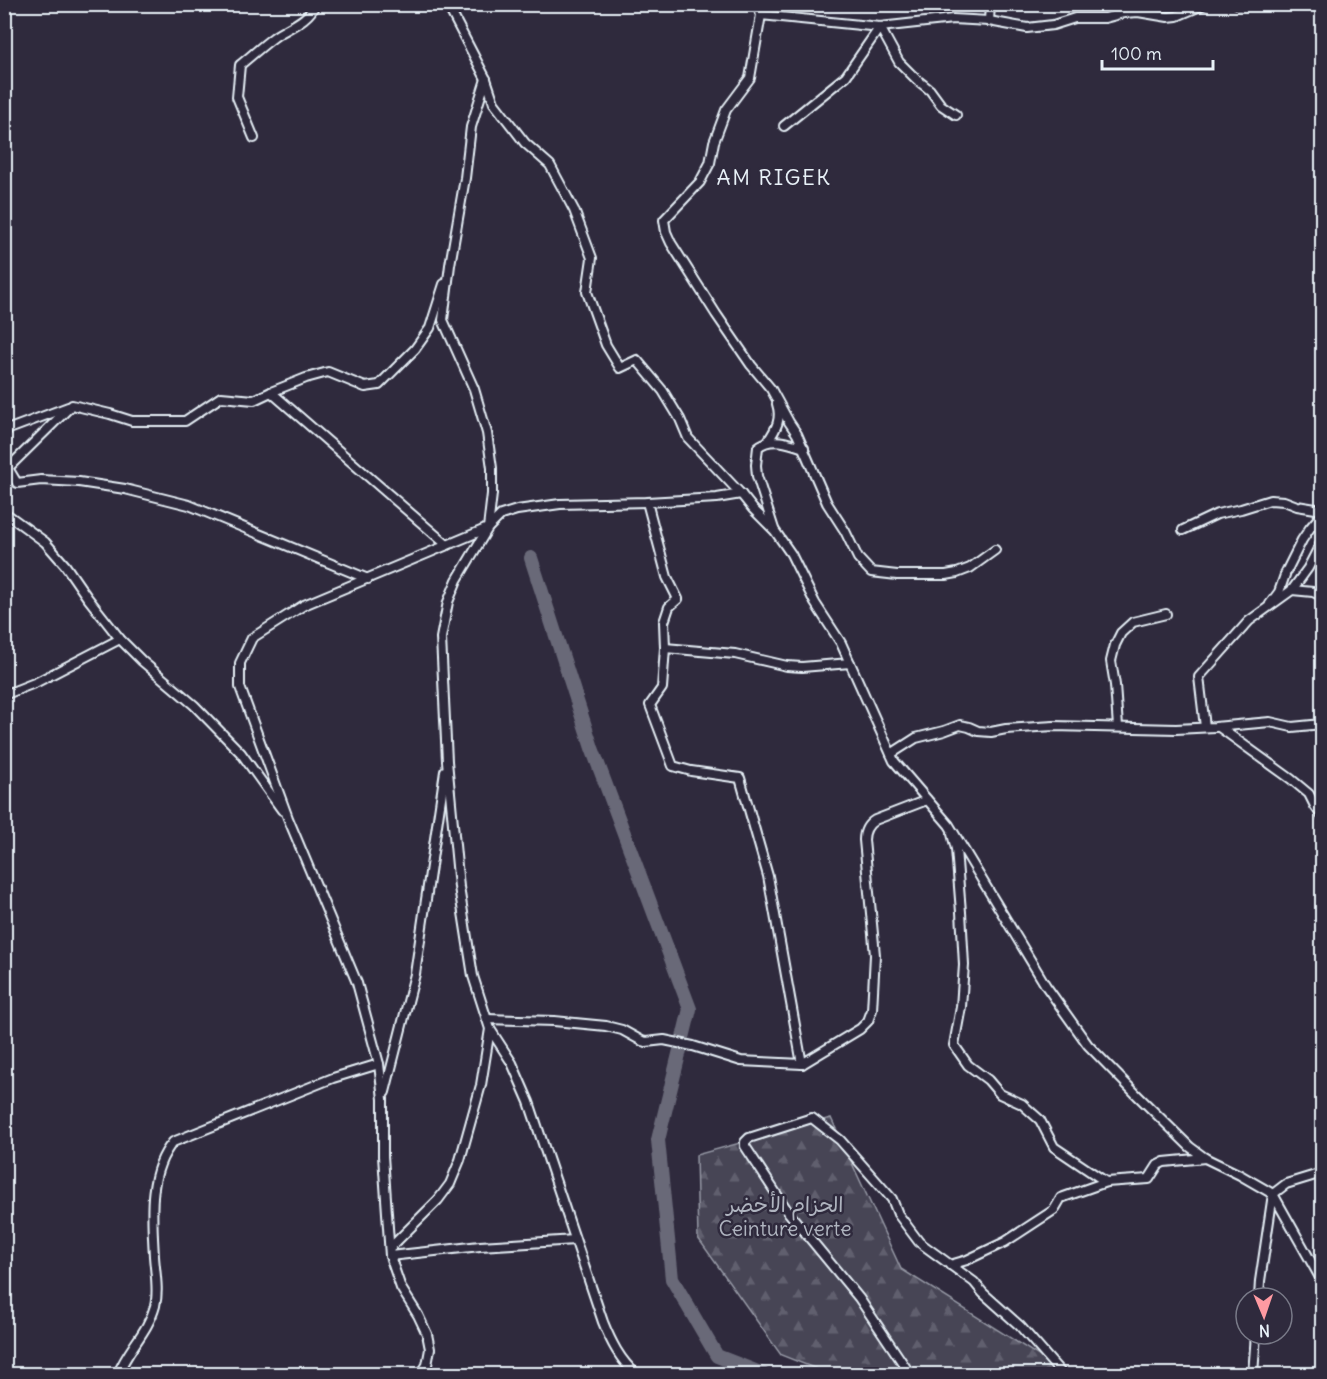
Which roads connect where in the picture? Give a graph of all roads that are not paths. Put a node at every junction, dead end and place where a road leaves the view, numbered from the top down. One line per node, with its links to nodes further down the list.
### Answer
1 (315, 4): 15 (street)
2 (447, 4): 12 (street)
3 (758, 4): 9 (street)
4 (766, 4): 9 (street)
5 (990, 4): 10 (street)
6 (1119, 4): 8 (street)
7 (1205, 4): 8 (street)
8 (1124, 13): 10 (street)
9 (761, 15): 11 (street); 17 (street)
10 (990, 21): 11 (street)
11 (880, 27): 13 (street); 14 (street)
12 (486, 79): 16 (street); 24 (street)
13 (956, 115)
14 (784, 126)
15 (254, 138)
16 (450, 265): 18 (street); 28 (street)
17 (771, 389): 21 (street); 22 (street)
18 (271, 392): 19 (street); 32 (street)
19 (72, 405): 20 (street); 23 (street)
20 (4, 431)
21 (768, 441): 22 (street); 30 (street)
22 (804, 448): 33 (street)
23 (6, 469): 34 (street)
24 (741, 494): 25 (street); 30 (street)
25 (646, 502): 28 (street); 40 (street)
26 (4, 512): 39 (street)
27 (1323, 512): 29 (street); 37 (street)
28 (488, 528): 32 (street); 48 (street)
29 (1183, 530)
30 (775, 531): 41 (street)
31 (1323, 541): 35 (street)
32 (447, 545): 34 (street)
33 (995, 550)
34 (368, 579): 51 (street)
35 (1292, 590): 36 (street); 37 (street)
36 (1323, 596)
37 (1266, 610): 46 (street)
38 (1166, 614): 44 (street)
39 (120, 639): 42 (street); 51 (street)
40 (665, 648): 41 (street); 56 (street)
41 (850, 663): 47 (street)
42 (4, 695)
43 (1323, 724): 45 (street)
44 (1118, 727): 46 (street); 47 (street)
45 (1219, 727): 46 (street); 50 (street)
46 (1205, 728)
47 (891, 754): 49 (street)
48 (447, 761): 53 (street); 57 (street)
49 (927, 800): 52 (street); 56 (street)
50 (1323, 816)
51 (288, 818): 55 (street)
52 (949, 825): 58 (street); 60 (street)
53 (487, 1019): 54 (street); 56 (street)
54 (490, 1029): 62 (street); 63 (street)
55 (379, 1064): 57 (street); 68 (street)
56 (802, 1064)
57 (383, 1100): 63 (street)
58 (1205, 1158): 60 (street); 61 (street)
59 (1323, 1173): 61 (street)
60 (1106, 1182): 64 (street)
61 (1273, 1194): 65 (street); 66 (street)
62 (575, 1240): 63 (street); 70 (street)
63 (390, 1252): 69 (street)
64 (950, 1265): 71 (street); 72 (street)
65 (1323, 1281)
66 (1260, 1286)
67 (1255, 1346): 73 (street)
68 (118, 1374)
69 (421, 1374)
70 (636, 1374)
71 (910, 1374)
72 (1062, 1374)
73 (1253, 1374)

